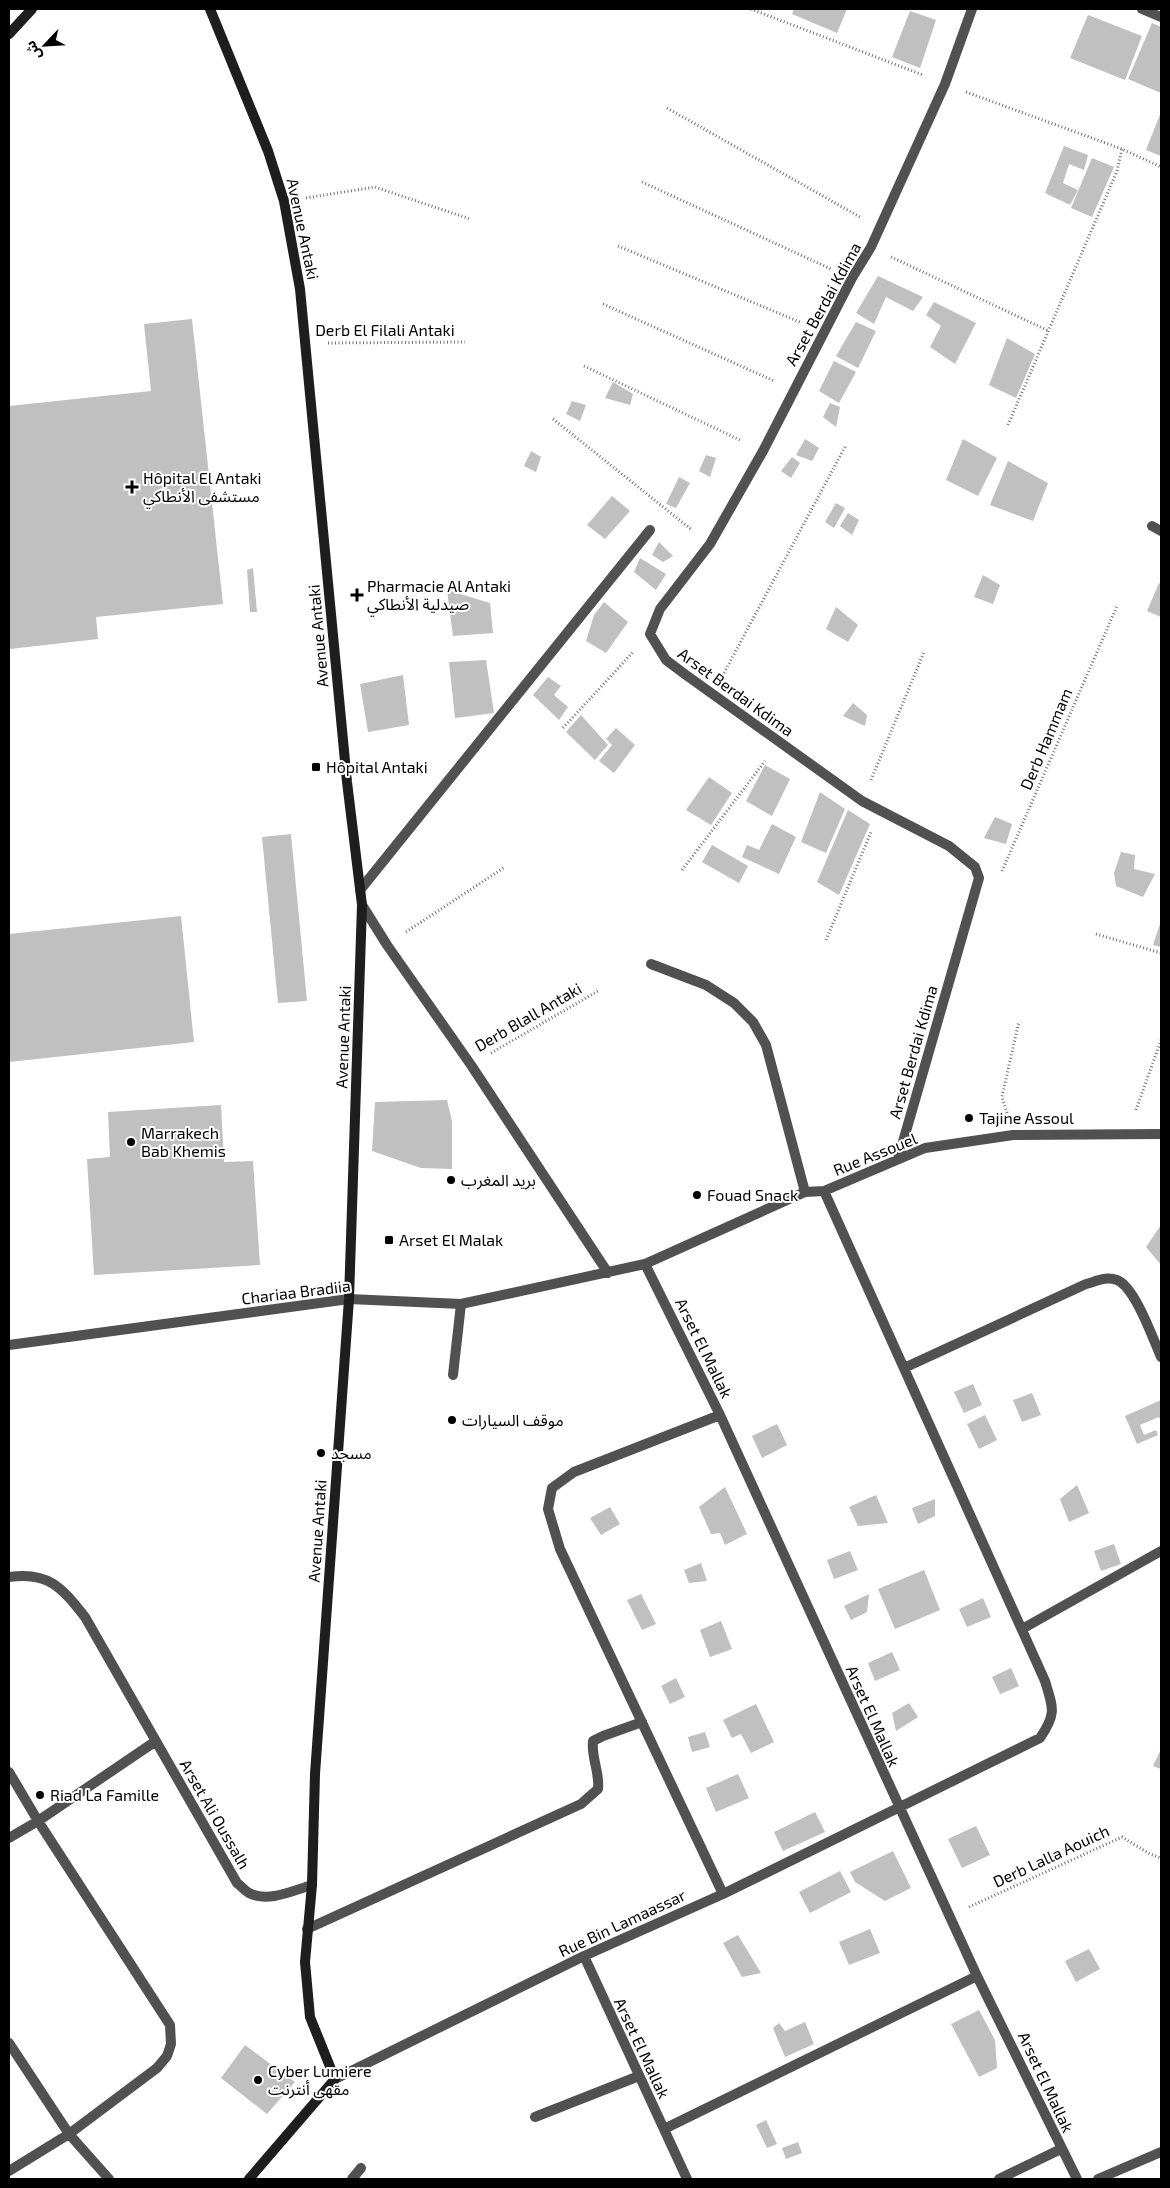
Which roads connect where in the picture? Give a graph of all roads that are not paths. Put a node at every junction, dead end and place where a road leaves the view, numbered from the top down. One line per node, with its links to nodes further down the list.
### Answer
1 (32, 9): 6 (street)
2 (210, 9): 8 (street, Avenue Antaki)
3 (972, 9): 12 (street, Arset Berdai Kdima)
4 (1142, 9): 5 (street)
5 (1161, 17)
6 (9, 34)
7 (650, 530): 8 (street)
8 (360, 890): 9 (street, Avenue Antaki)
9 (362, 905): 16 (street); 17 (street, Avenue Antaki)
10 (651, 964): 14 (street)
11 (1161, 1134): 12 (street, Rue Assouel)
12 (898, 1159): 13 (street, Rue Assouel)
13 (824, 1191): 14 (street, Rue Assouel); 21 (street)
14 (805, 1192): 15 (street, Rue Assouel)
15 (645, 1264): 16 (street, Chariaa Bradiia); 23 (street, Arset El Mallak)
16 (608, 1273): 18 (street, Chariaa Bradiia)
17 (349, 1299): 18 (street, Chariaa Bradiia); 19 (street, Chariaa Bradiia); 33 (street, Avenue Antaki)
18 (461, 1304): 22 (street)
19 (9, 1345)
20 (1161, 1358): 21 (street)
21 (904, 1368): 26 (street)
22 (452, 1375)
23 (720, 1415): 27 (street); 30 (street, Arset El Mallak)
24 (1161, 1551): 26 (street)
25 (9, 1577): 28 (street, Arset Ali Oussalh)
26 (1022, 1629): 30 (street, Rue Bin Lamaassar)
27 (642, 1722): 34 (street); 35 (street)
28 (156, 1741): 31 (street); 33 (street, Arset Ali Oussalh)
29 (9, 1772): 31 (street)
30 (898, 1806): 34 (street, Rue Bin Lamaassar); 37 (street, Arset El Mallak)
31 (38, 1821): 32 (street); 43 (street)
32 (9, 1838)
33 (312, 1885): 35 (street, Avenue Antaki)
34 (723, 1894): 36 (street, Rue Bin Lamaassar)
35 (307, 1929): 40 (street, Avenue Antaki)
36 (584, 1956): 39 (street, Arset El Mallak); 40 (street, Rue Bin Lamaassar)
37 (976, 1976): 42 (street); 44 (street, Arset El Mallak)
38 (9, 2043): 43 (street)
39 (639, 2076): 41 (street); 42 (street, Arset El Mallak)
40 (335, 2079): 49 (street, Rue Bin Lamaassar)
41 (534, 2117)
42 (664, 2130): 51 (street, Arset El Mallak)
43 (69, 2134): 47 (street); 48 (street)
44 (1061, 2150): 52 (street); 53 (street, Arset El Mallak)
45 (1161, 2152): 54 (street)
46 (361, 2168): 50 (street)
47 (9, 2171)
48 (108, 2179)
49 (249, 2179)
50 (352, 2179)
51 (687, 2179)
52 (999, 2179)
53 (1077, 2179)
54 (1098, 2179)

